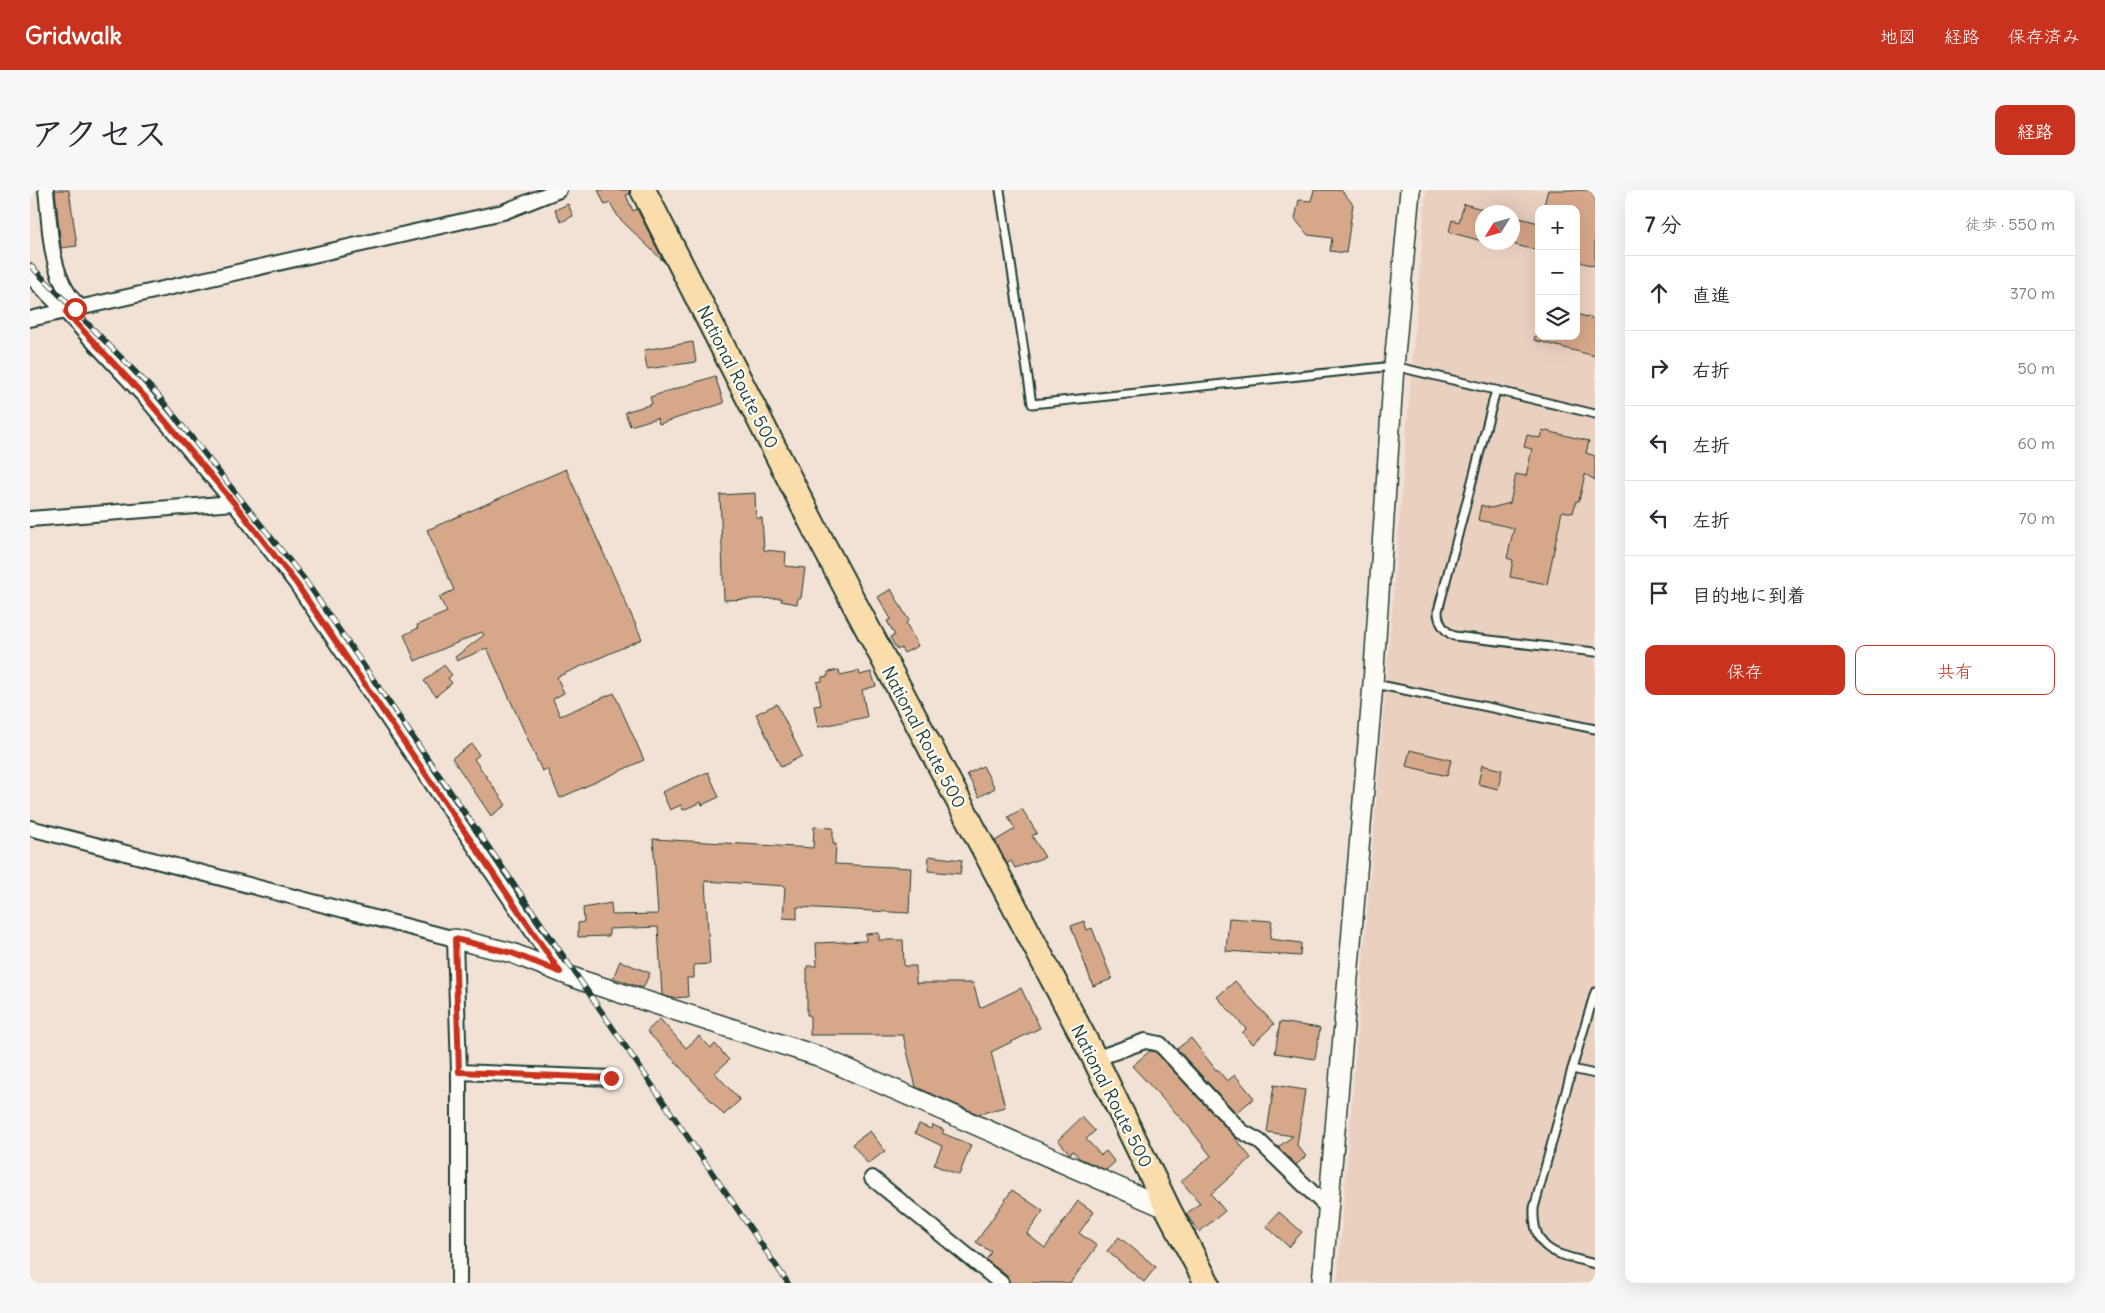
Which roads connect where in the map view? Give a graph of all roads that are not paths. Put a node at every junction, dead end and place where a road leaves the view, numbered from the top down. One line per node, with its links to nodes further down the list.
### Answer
1 (46, 190): 7 (street)
2 (559, 190): 7 (street)
3 (642, 190): 22 (highway, National Route 500)
4 (1000, 190): 10 (lane)
5 (1410, 190): 10 (street)
6 (30, 276): 8 (street)
7 (81, 308): 8 (street)
8 (66, 312): 9 (street); 13 (street)
9 (30, 319)
10 (1394, 366): 11 (lane); 16 (street)
11 (1496, 390): 12 (lane); 15 (lane)
12 (1595, 414)
13 (234, 503): 14 (street); 20 (street)
14 (30, 519)
15 (1595, 652)
16 (1373, 684): 17 (lane); 28 (street)
17 (1595, 729)
18 (30, 828): 19 (street)
19 (455, 939): 20 (street); 24 (street)
20 (560, 972): 29 (street)
21 (1595, 992): 23 (lane)
22 (1095, 1059): 28 (street); 29 (highway, National Route 500)
23 (1572, 1069): 25 (lane); 30 (lane)
24 (459, 1072): 26 (street); 32 (street)
25 (1595, 1074)
26 (611, 1078)
27 (872, 1178): 33 (street)
28 (1328, 1208): 34 (street)
29 (1168, 1209): 31 (highway, National Route 500)
30 (1595, 1264)
31 (1201, 1279)
32 (459, 1283)
33 (1001, 1283)
34 (1322, 1283)

